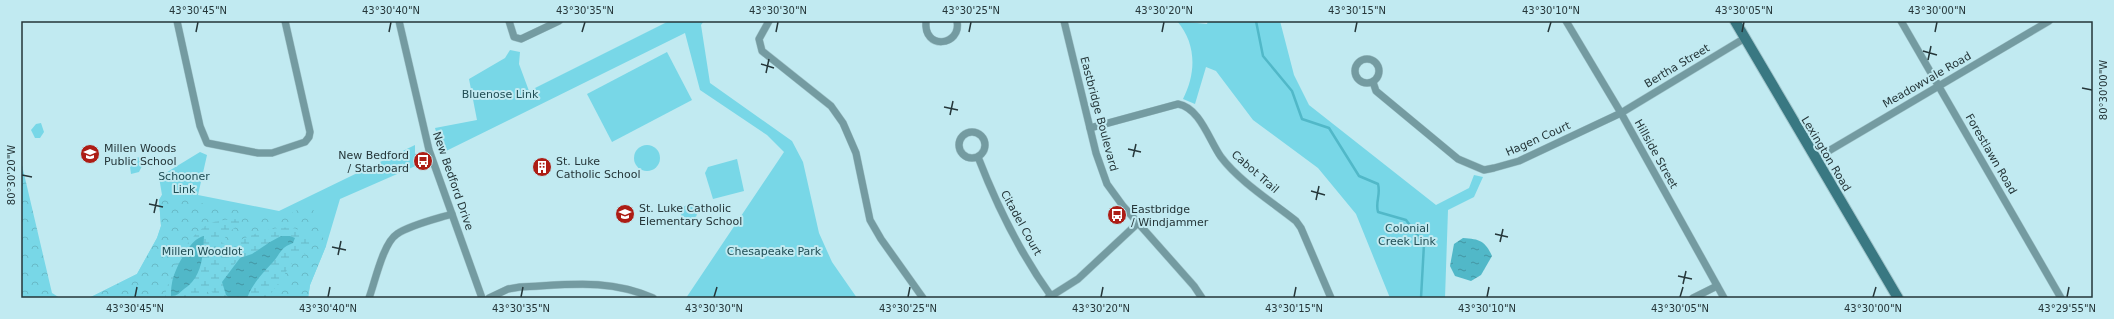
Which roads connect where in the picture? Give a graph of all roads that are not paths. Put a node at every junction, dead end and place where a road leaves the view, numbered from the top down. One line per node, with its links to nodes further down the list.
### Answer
1 (177, 21): 2 (street)
2 (285, 21)
3 (400, 21): 21 (street, New Bedford Drive)
4 (509, 21): 5 (street)
5 (559, 21)
6 (770, 21): 29 (street)
7 (926, 21): 8 (street)
8 (957, 21)
9 (1064, 21): 18 (street, Eastbridge Boulevard)
10 (1566, 21): 17 (street, Hillside Street)
11 (1735, 21): 14 (street, Lexington Road)
12 (1901, 21): 16 (street, Forestlawn Road)
13 (2049, 21): 16 (street, Meadowvale Road)
14 (1745, 38): 17 (street, Bertha Street); 20 (street, Lexington Road)
15 (1374, 82): 17 (street, Hagen Court)
16 (1939, 86): 20 (street, Meadowvale Road); 35 (street, Forestlawn Road)
17 (1620, 113): 23 (street, Hillside Street)
18 (1090, 128): 22 (street, Eastbridge Boulevard); 31 (street, Cabot Trail)
19 (978, 157): 24 (street, Citadel Court)
20 (1815, 159): 34 (street, Lexington Road)
21 (452, 214): 25 (street); 26 (street, New Bedford Drive)
22 (1138, 223): 24 (street); 30 (street, Eastbridge Boulevard)
23 (1717, 286): 32 (street); 33 (street, Hillside Street)
24 (1049, 297)
25 (369, 298)
26 (482, 298)
27 (489, 298): 28 (street)
28 (653, 298)
29 (923, 298)
30 (1202, 298)
31 (1331, 298)
32 (1693, 298)
33 (1724, 298)
34 (1898, 298)
35 (2061, 298)

